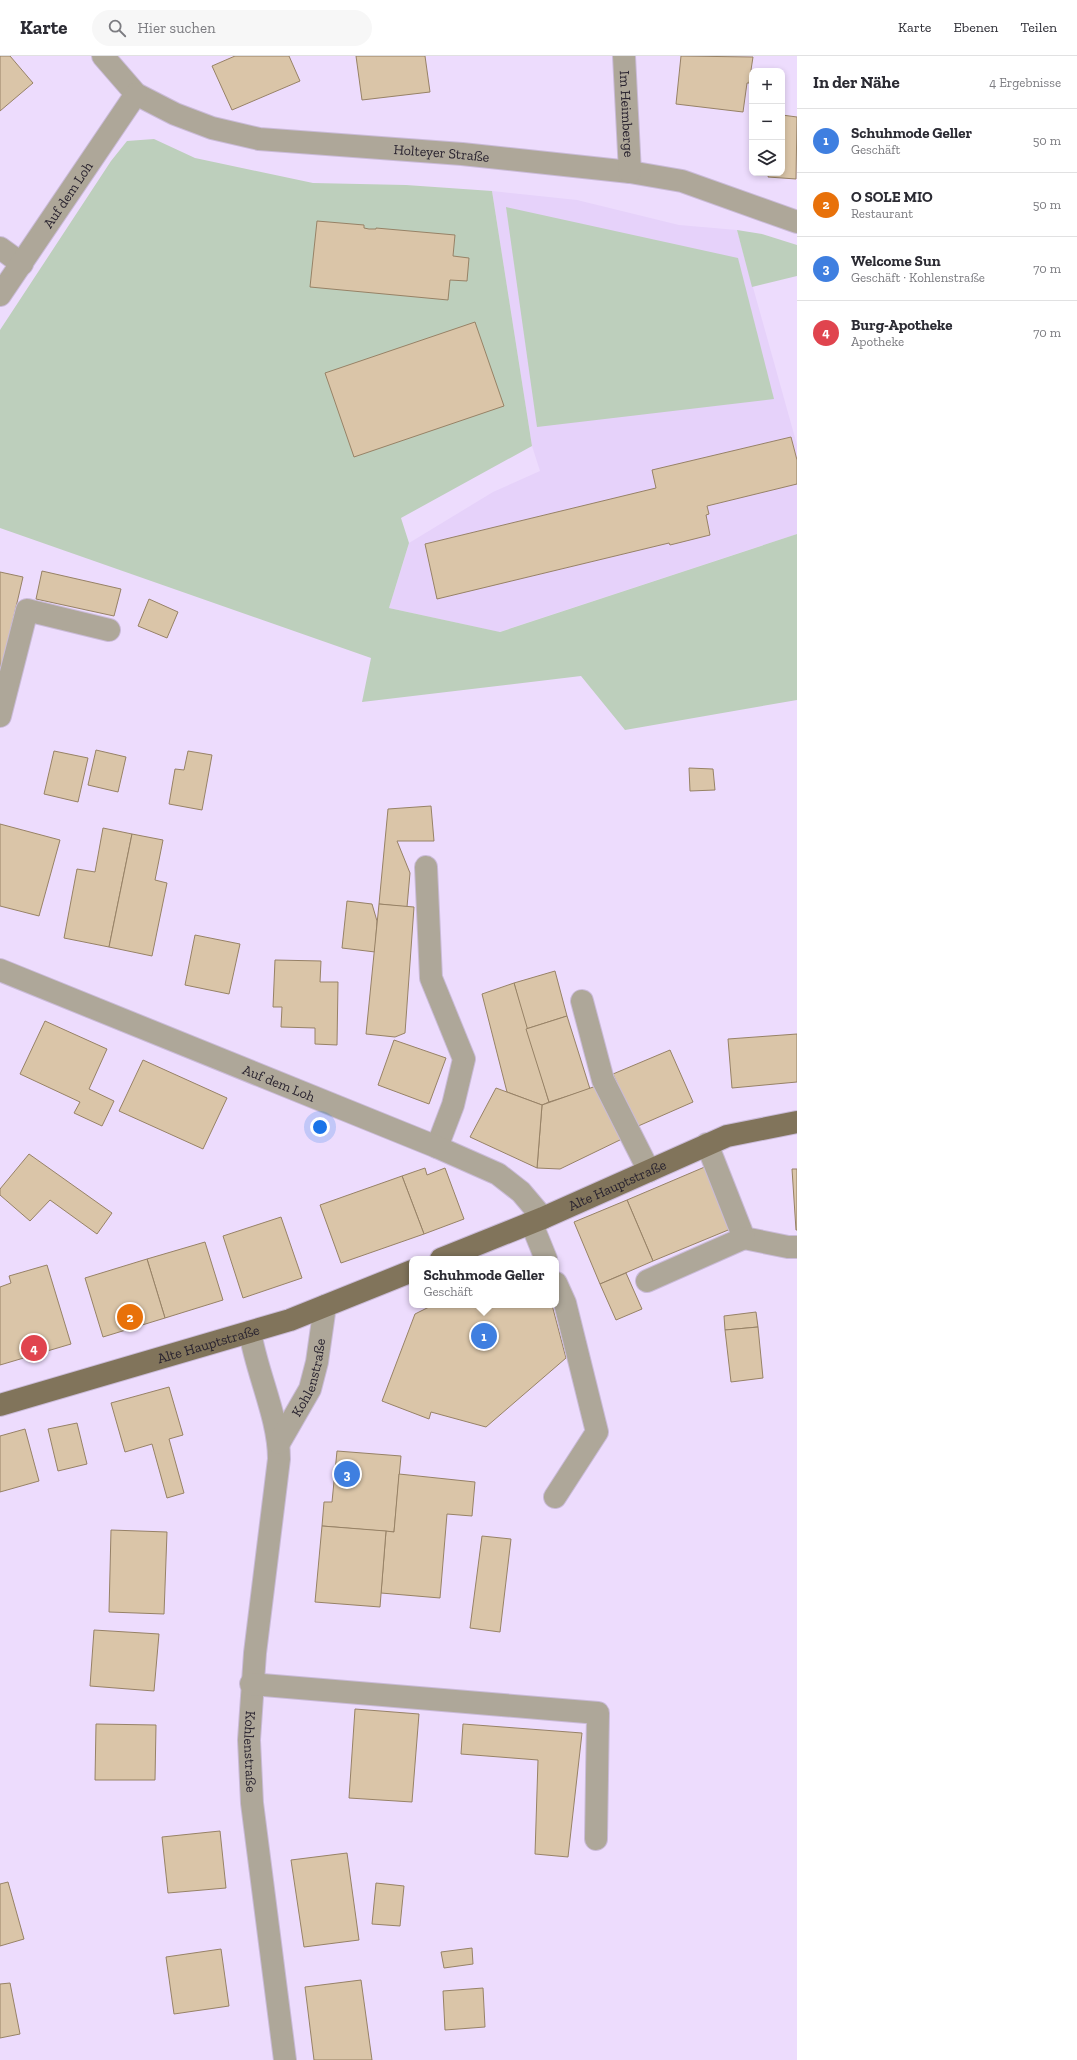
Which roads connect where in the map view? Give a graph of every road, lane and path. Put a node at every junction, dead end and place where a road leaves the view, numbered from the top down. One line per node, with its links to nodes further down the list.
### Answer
1 (103, 56): 3 (street, Holteyer Straße)
2 (624, 56): 4 (street, Im Heimberge)
3 (136, 94): 4 (street, Holteyer Straße); 7 (street, Auf dem Loh)
4 (630, 172): 5 (street, Holteyer Straße)
5 (797, 222)
6 (0, 248): 7 (street)
7 (22, 264): 8 (street, Auf dem Loh)
8 (0, 295)
9 (109, 630): 10 (street)
10 (0, 716)
11 (426, 867): 16 (street)
12 (0, 970): 16 (street, Auf dem Loh)
13 (582, 1001): 17 (street)
14 (797, 1122): 15 (main road, Alte Hauptstraße)
15 (707, 1144): 17 (main road, Alte Hauptstraße); 19 (street)
16 (437, 1147): 18 (street, Auf dem Loh)
17 (649, 1171): 18 (main road, Alte Hauptstraße)
18 (537, 1220): 21 (main road, Alte Hauptstraße); 22 (street, Auf dem Loh)
19 (744, 1238): 20 (street); 24 (street)
20 (797, 1247)
21 (447, 1256)
22 (545, 1256)
23 (409, 1272): 26 (main road, Alte Hauptstraße)
24 (647, 1281)
25 (559, 1290): 30 (street)
26 (325, 1306): 27 (main road, Alte Hauptstraße); 29 (street, Kohlenstraße)
27 (250, 1332): 28 (main road, Alte Hauptstraße); 29 (street, Kohlenstraße)
28 (0, 1405)
29 (279, 1443): 31 (street, Kohlenstraße)
30 (555, 1497)
31 (251, 1684): 32 (street); 33 (street, Kohlenstraße)
32 (596, 1839)
33 (285, 2060)

